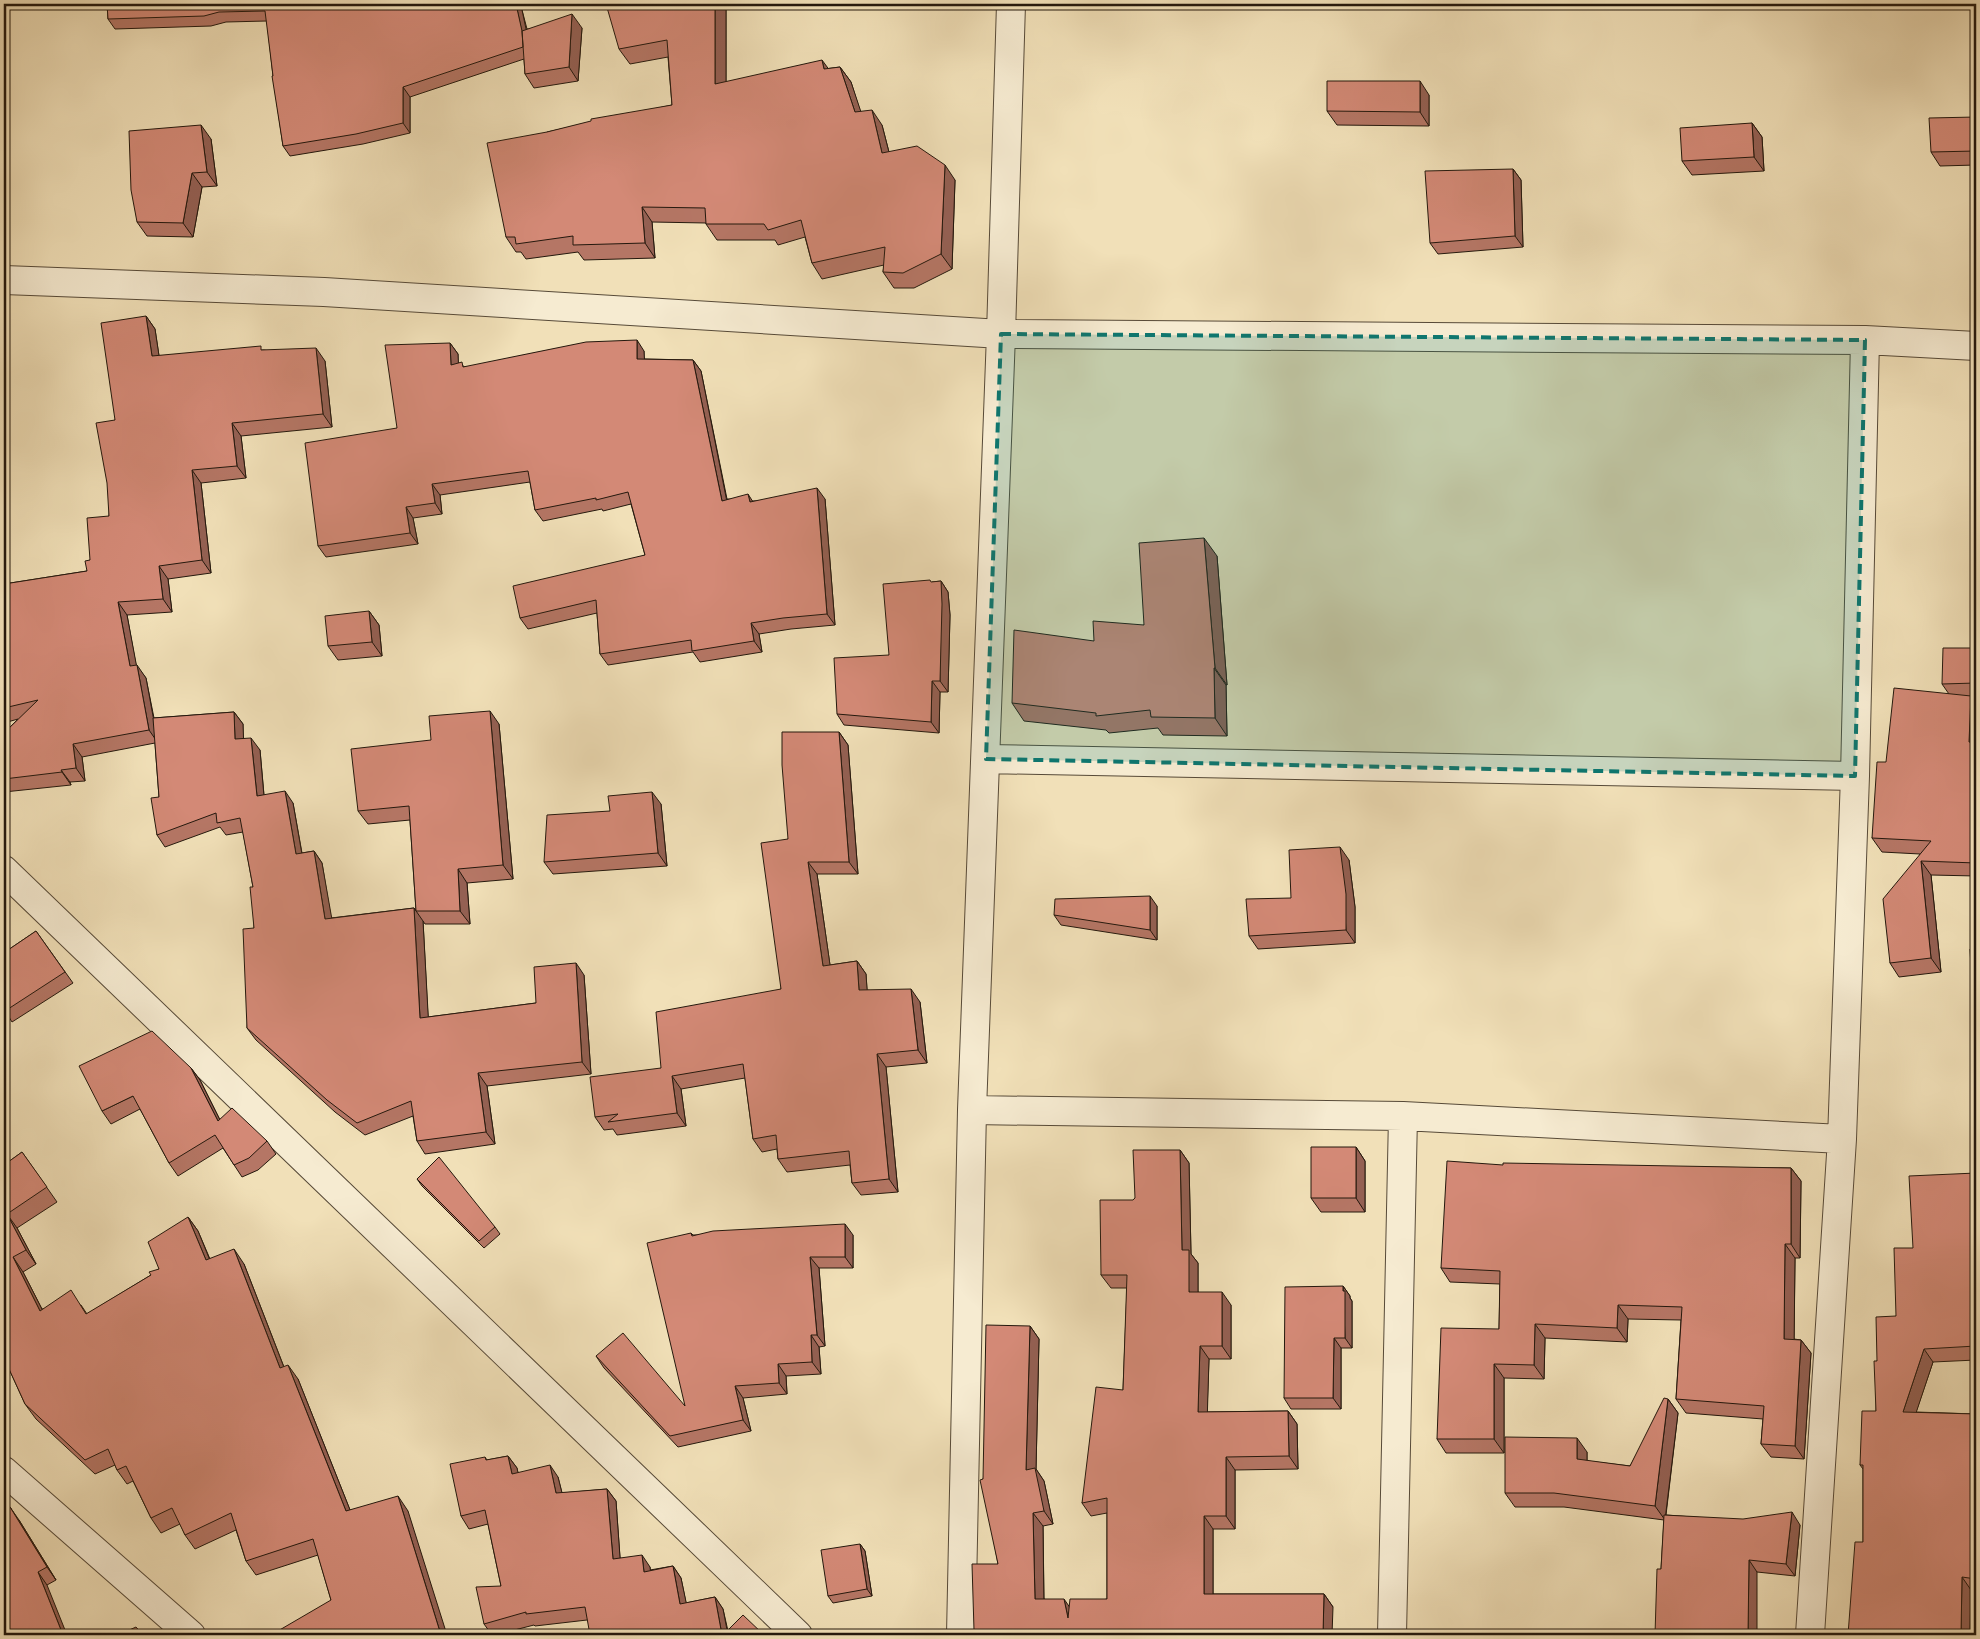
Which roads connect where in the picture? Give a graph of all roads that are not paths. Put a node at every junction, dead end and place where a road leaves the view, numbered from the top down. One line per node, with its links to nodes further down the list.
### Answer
1 (1011, 4): 3 (street)
2 (4, 280): 3 (street)
3 (1001, 334): 4 (street); 6 (street)
4 (1865, 340): 5 (street); 7 (street)
5 (1976, 346)
6 (986, 759): 7 (street); 9 (street)
7 (1855, 776): 11 (street)
8 (4, 870): 14 (street)
9 (972, 1110): 10 (street); 15 (street)
10 (1402, 1116): 11 (street); 16 (street)
11 (1842, 1139): 17 (street)
12 (4, 1470): 13 (street)
13 (191, 1635)
14 (798, 1635)
15 (961, 1635)
16 (1392, 1635)
17 (1810, 1635)

